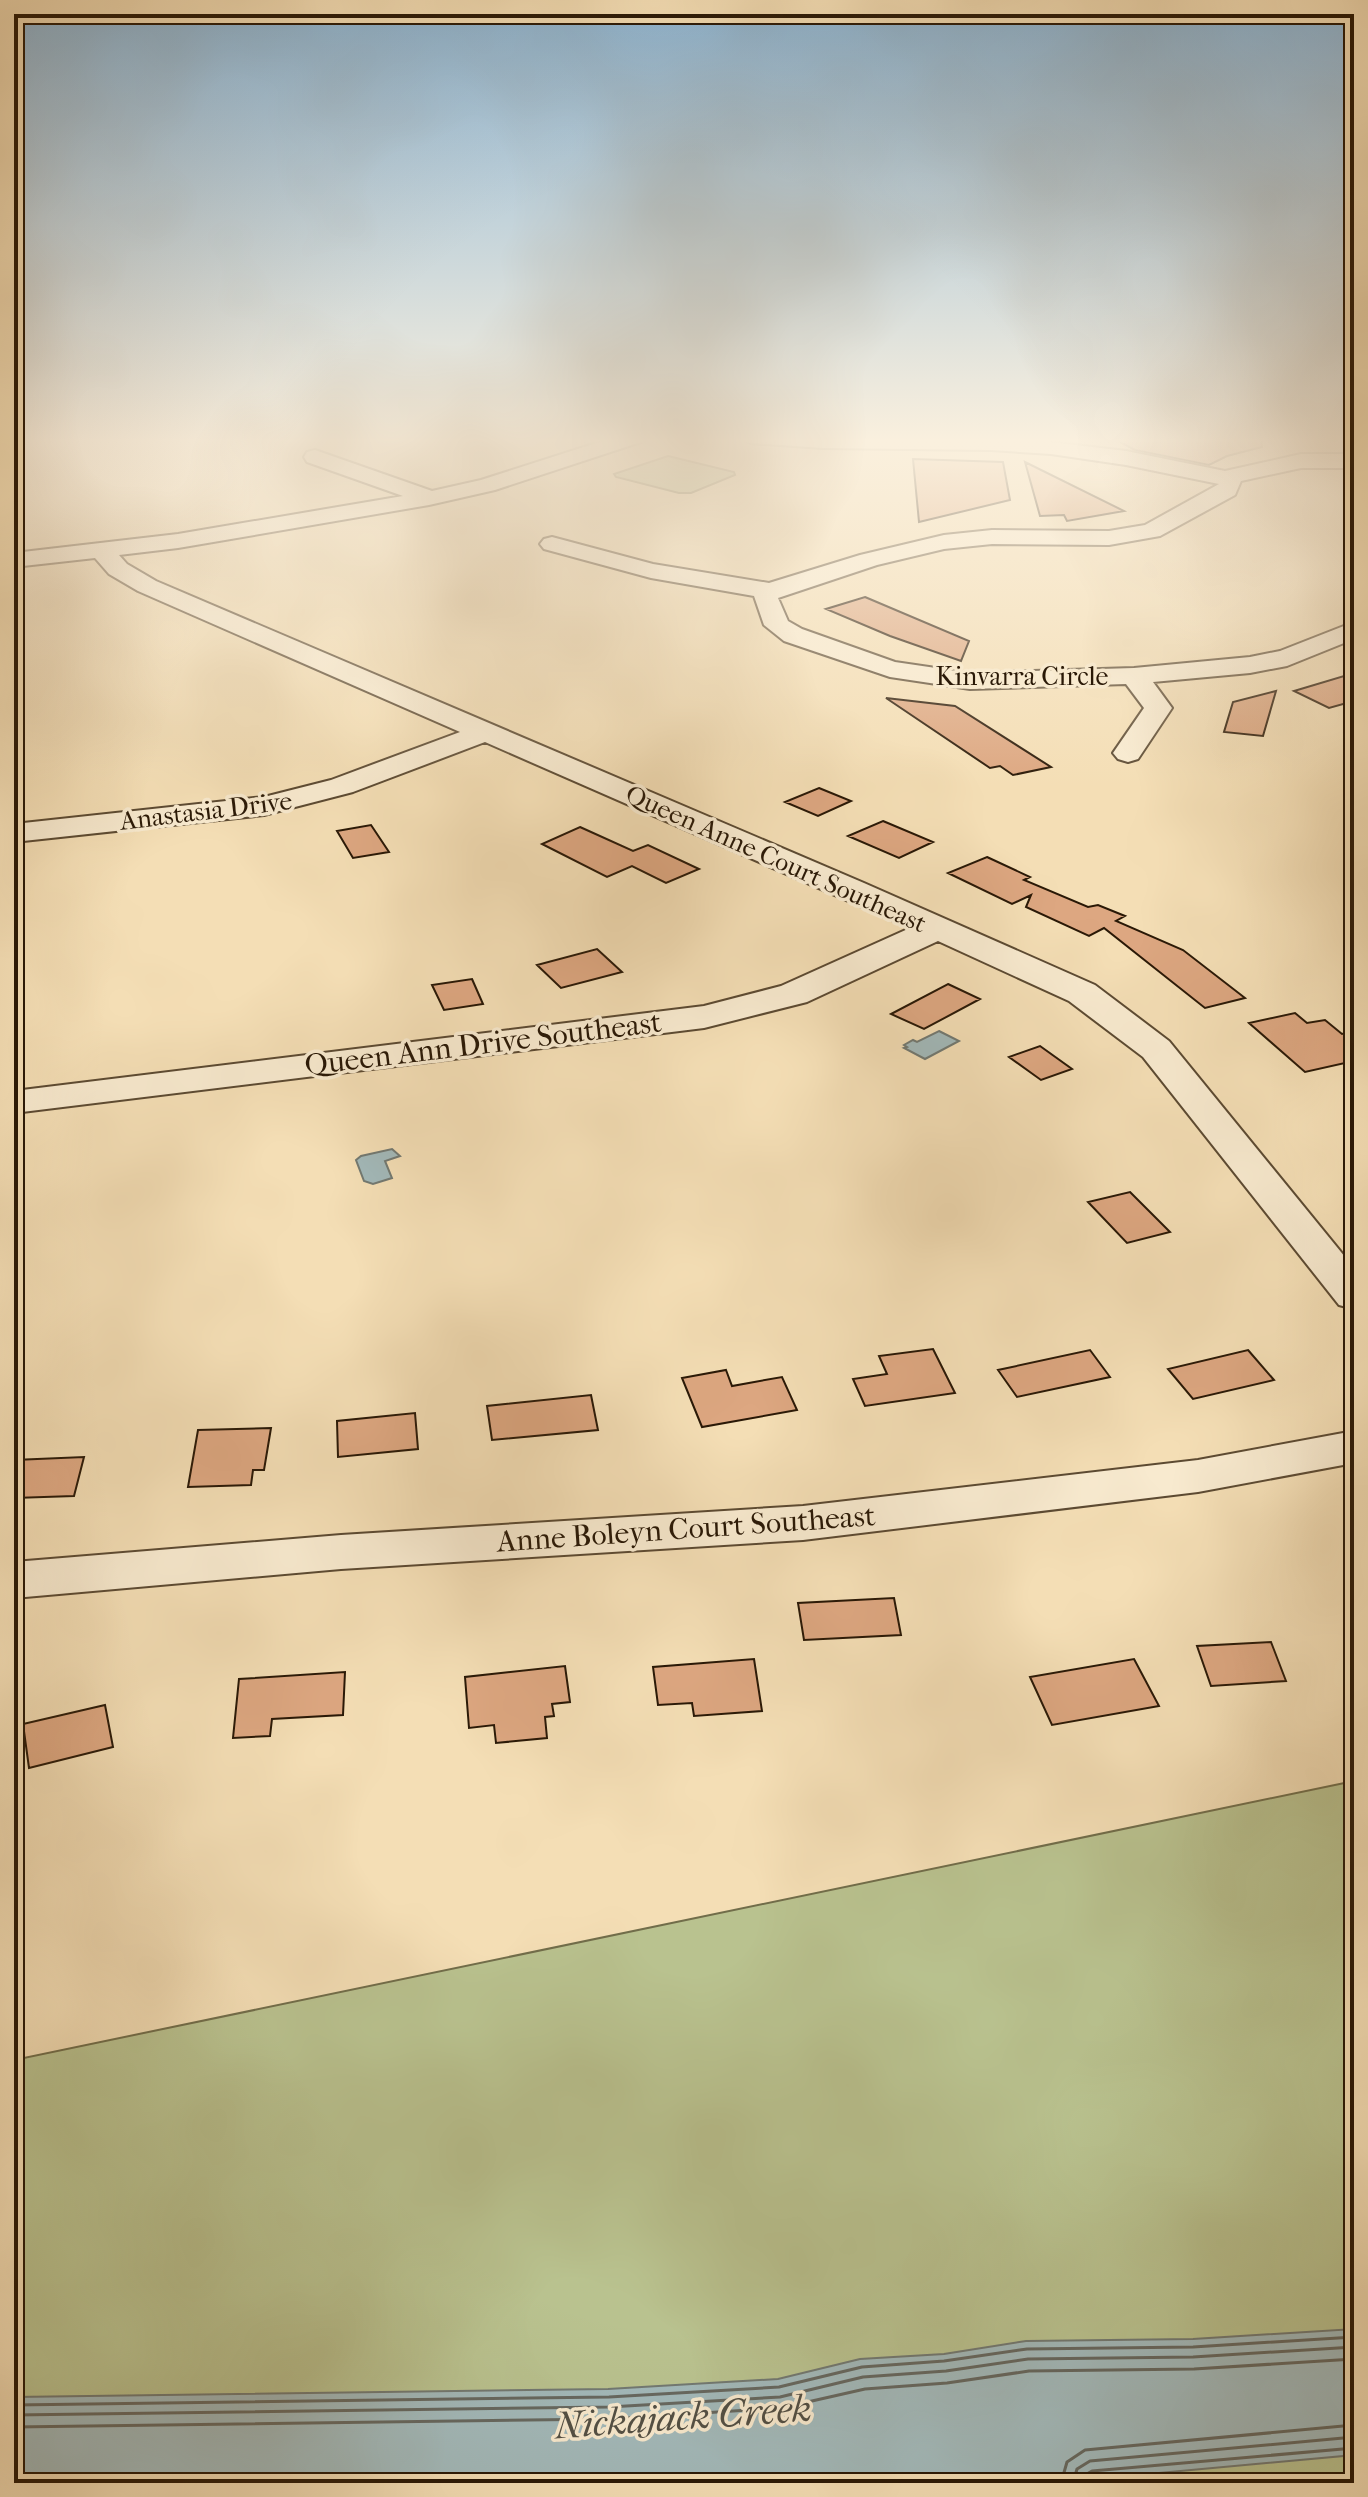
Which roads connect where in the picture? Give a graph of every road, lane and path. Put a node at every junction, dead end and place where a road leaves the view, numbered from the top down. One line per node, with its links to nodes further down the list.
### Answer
1 (77, 554): 5 (street)
2 (104, 554): 9 (street, Queen Anne Court Southeast)
3 (587, 554): 6 (street)
4 (893, 554): 6 (street)
5 (14, 560)
6 (770, 591): 8 (street, Kinvarra Circle)
7 (1354, 630): 8 (street, Kinvarra Circle)
8 (1134, 676): 10 (street)
9 (483, 733): 11 (street, Anastasia Drive); 12 (street, Queen Anne Court Southeast)
10 (1128, 753)
11 (14, 833)
12 (936, 929): 13 (street, Queen Ann Drive Southeast); 14 (street, Queen Anne Court Southeast)
13 (14, 1102)
14 (1354, 1296)
15 (1354, 1447): 16 (street, Anne Boleyn Court Southeast)
16 (14, 1580)

